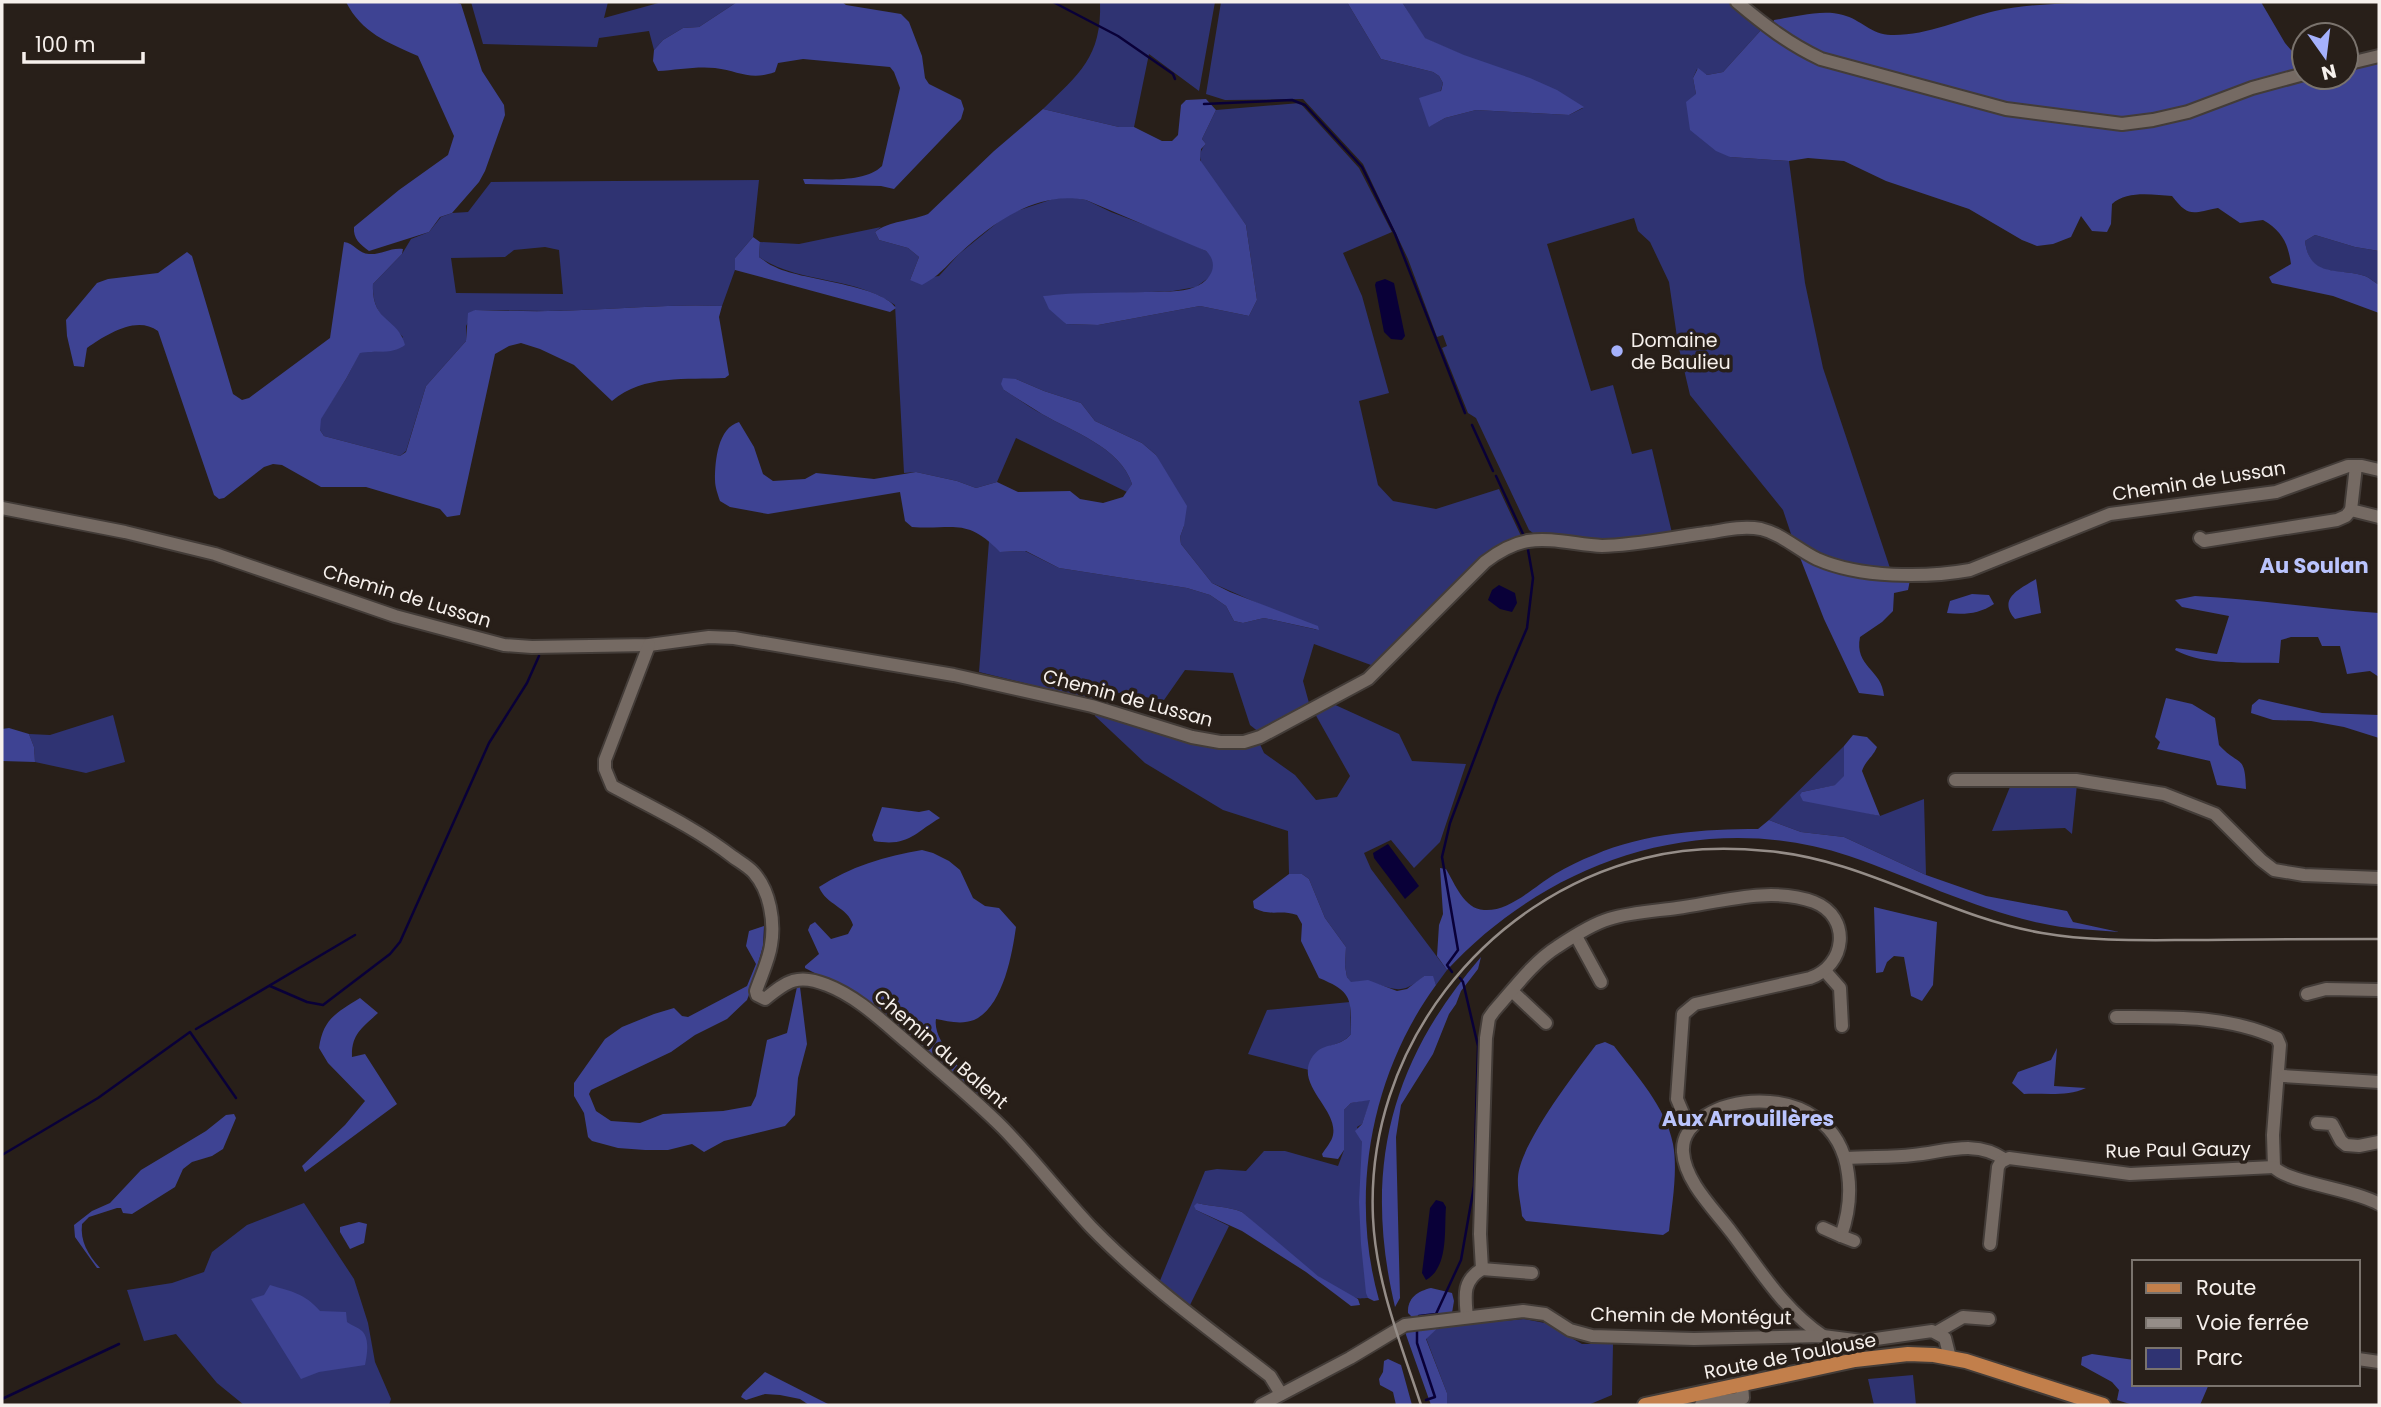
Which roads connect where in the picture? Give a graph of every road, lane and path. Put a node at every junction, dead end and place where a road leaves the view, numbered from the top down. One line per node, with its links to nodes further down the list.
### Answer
1 (1737, 2): 4 (street)
2 (2379, 56): 3 (street)
3 (2360, 61)
4 (2290, 78)
5 (2356, 466): 6 (street, Chemin de Lussan); 8 (street); 11 (street, Chemin de Lussan)
6 (2379, 470)
7 (2, 508): 11 (street, Chemin de Lussan)
8 (2351, 510): 9 (street); 10 (street)
9 (2379, 517)
10 (2200, 538)
11 (649, 645): 47 (street, Chemin du Balent)
12 (1955, 780): 13 (street)
13 (2379, 877)
14 (1576, 936): 15 (street); 16 (street); 18 (street)
15 (1825, 971): 22 (street); 26 (street)
16 (1601, 982)
17 (2379, 990): 19 (street)
18 (1512, 991): 21 (street); 36 (street)
19 (2306, 994)
20 (2116, 1017): 30 (street)
21 (1546, 1023)
22 (1842, 1026)
23 (2283, 1076): 24 (street)
24 (2379, 1082)
25 (2316, 1123): 27 (street)
26 (1692, 1127): 28 (street); 41 (street)
27 (2379, 1142)
28 (1846, 1158): 29 (street, Rue Paul Gauzy); 33 (street)
29 (2004, 1159): 30 (street, Rue Paul Gauzy); 35 (street)
30 (2274, 1167): 31 (street)
31 (2379, 1203)
32 (1823, 1228): 33 (street)
33 (1841, 1236): 34 (street)
34 (1854, 1241)
35 (1990, 1244)
36 (1482, 1269): 37 (street); 38 (street)
37 (1532, 1273)
38 (1467, 1317): 41 (street, Chemin de Montégut); 47 (street, Chemin de Montégut)
39 (1989, 1319): 40 (street, Chemin de Montégut)
40 (1937, 1332): 41 (street, Chemin de Montégut); 42 (street); 43 (street)
41 (1823, 1336)
42 (1934, 1356): 43 (main road, Route de Toulouse); 46 (main road, Route de Toulouse)
43 (1950, 1358): 51 (main road, Route de Toulouse)
44 (2360, 1359): 45 (street)
45 (2379, 1362)
46 (1742, 1384): 49 (main road, Route de Toulouse); 50 (street)
47 (1282, 1394): 48 (street, Chemin de Montégut)
48 (1261, 1405)
49 (1645, 1405)
50 (1701, 1405)
51 (2104, 1405)

